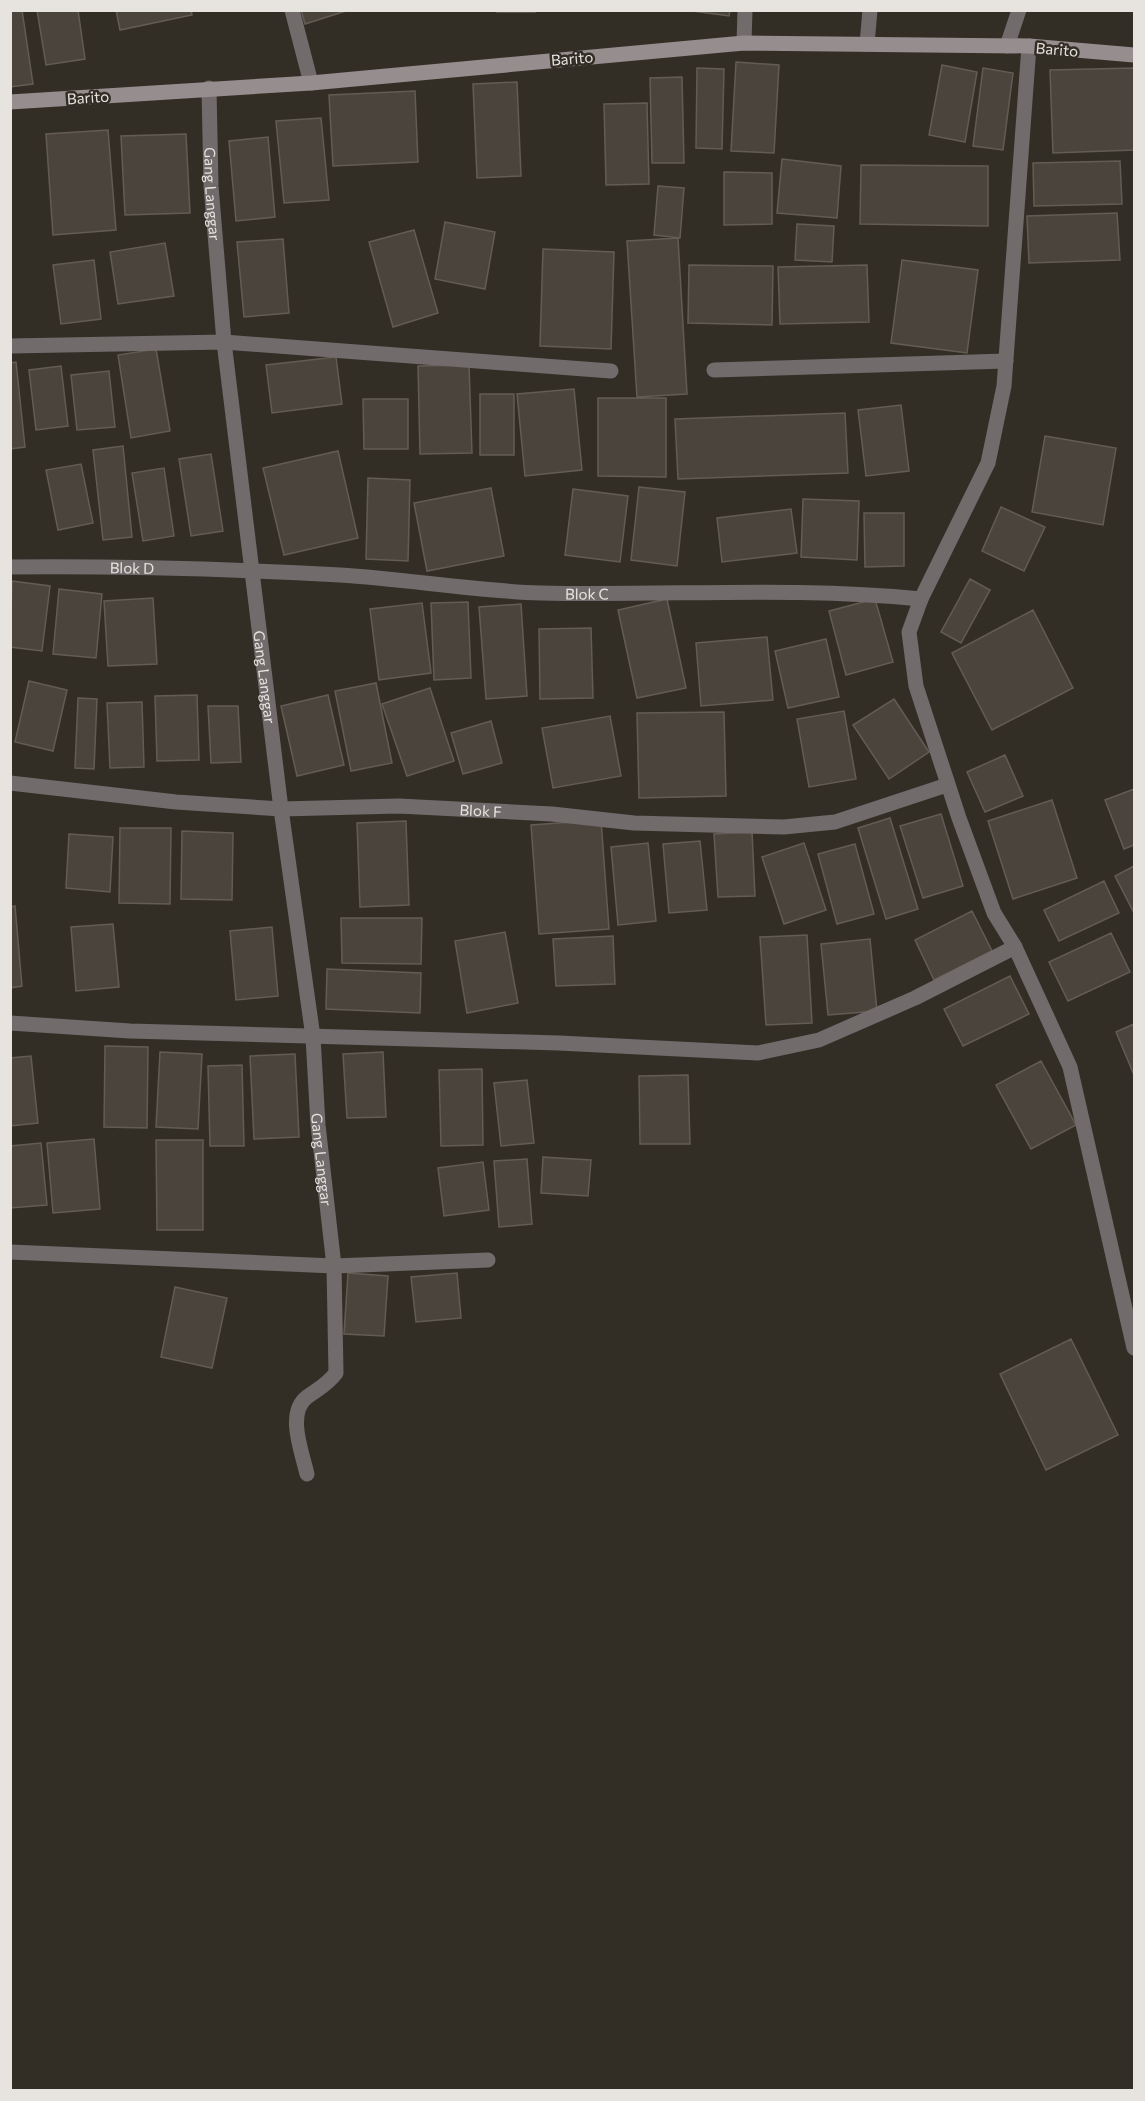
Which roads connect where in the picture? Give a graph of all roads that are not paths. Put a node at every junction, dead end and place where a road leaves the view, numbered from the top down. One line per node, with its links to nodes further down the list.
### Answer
1 (292, 10): 10 (street)
2 (745, 10): 5 (street)
3 (870, 10): 6 (street)
4 (1019, 10): 7 (street)
5 (744, 43): 6 (street, Barito); 10 (street, Barito)
6 (867, 44): 7 (street, Barito)
7 (1008, 46): 8 (street, Barito)
8 (1029, 46): 9 (street, Barito); 15 (street)
9 (1134, 55)
10 (310, 83): 11 (street, Barito)
11 (209, 88): 12 (street, Barito); 13 (street, Gang Langgar)
12 (10, 102)
13 (224, 342): 14 (street); 17 (street); 19 (street, Gang Langgar)
14 (10, 346)
15 (1006, 361): 16 (street); 20 (street)
16 (714, 370)
17 (611, 371)
18 (10, 567): 19 (street, Blok D)
19 (252, 571): 20 (street, Blok C); 23 (street, Gang Langgar)
20 (921, 599): 22 (street)
21 (10, 783): 23 (street, Blok F)
22 (947, 785): 23 (street, Blok F); 24 (street)
23 (281, 809): 26 (street, Gang Langgar)
24 (1015, 947): 26 (street); 30 (street)
25 (10, 1023): 26 (street)
26 (313, 1037): 29 (street, Gang Langgar)
27 (10, 1252): 29 (street)
28 (488, 1260): 29 (street)
29 (334, 1266): 31 (street, Gang Langgar)
30 (1134, 1348)
31 (307, 1474)

